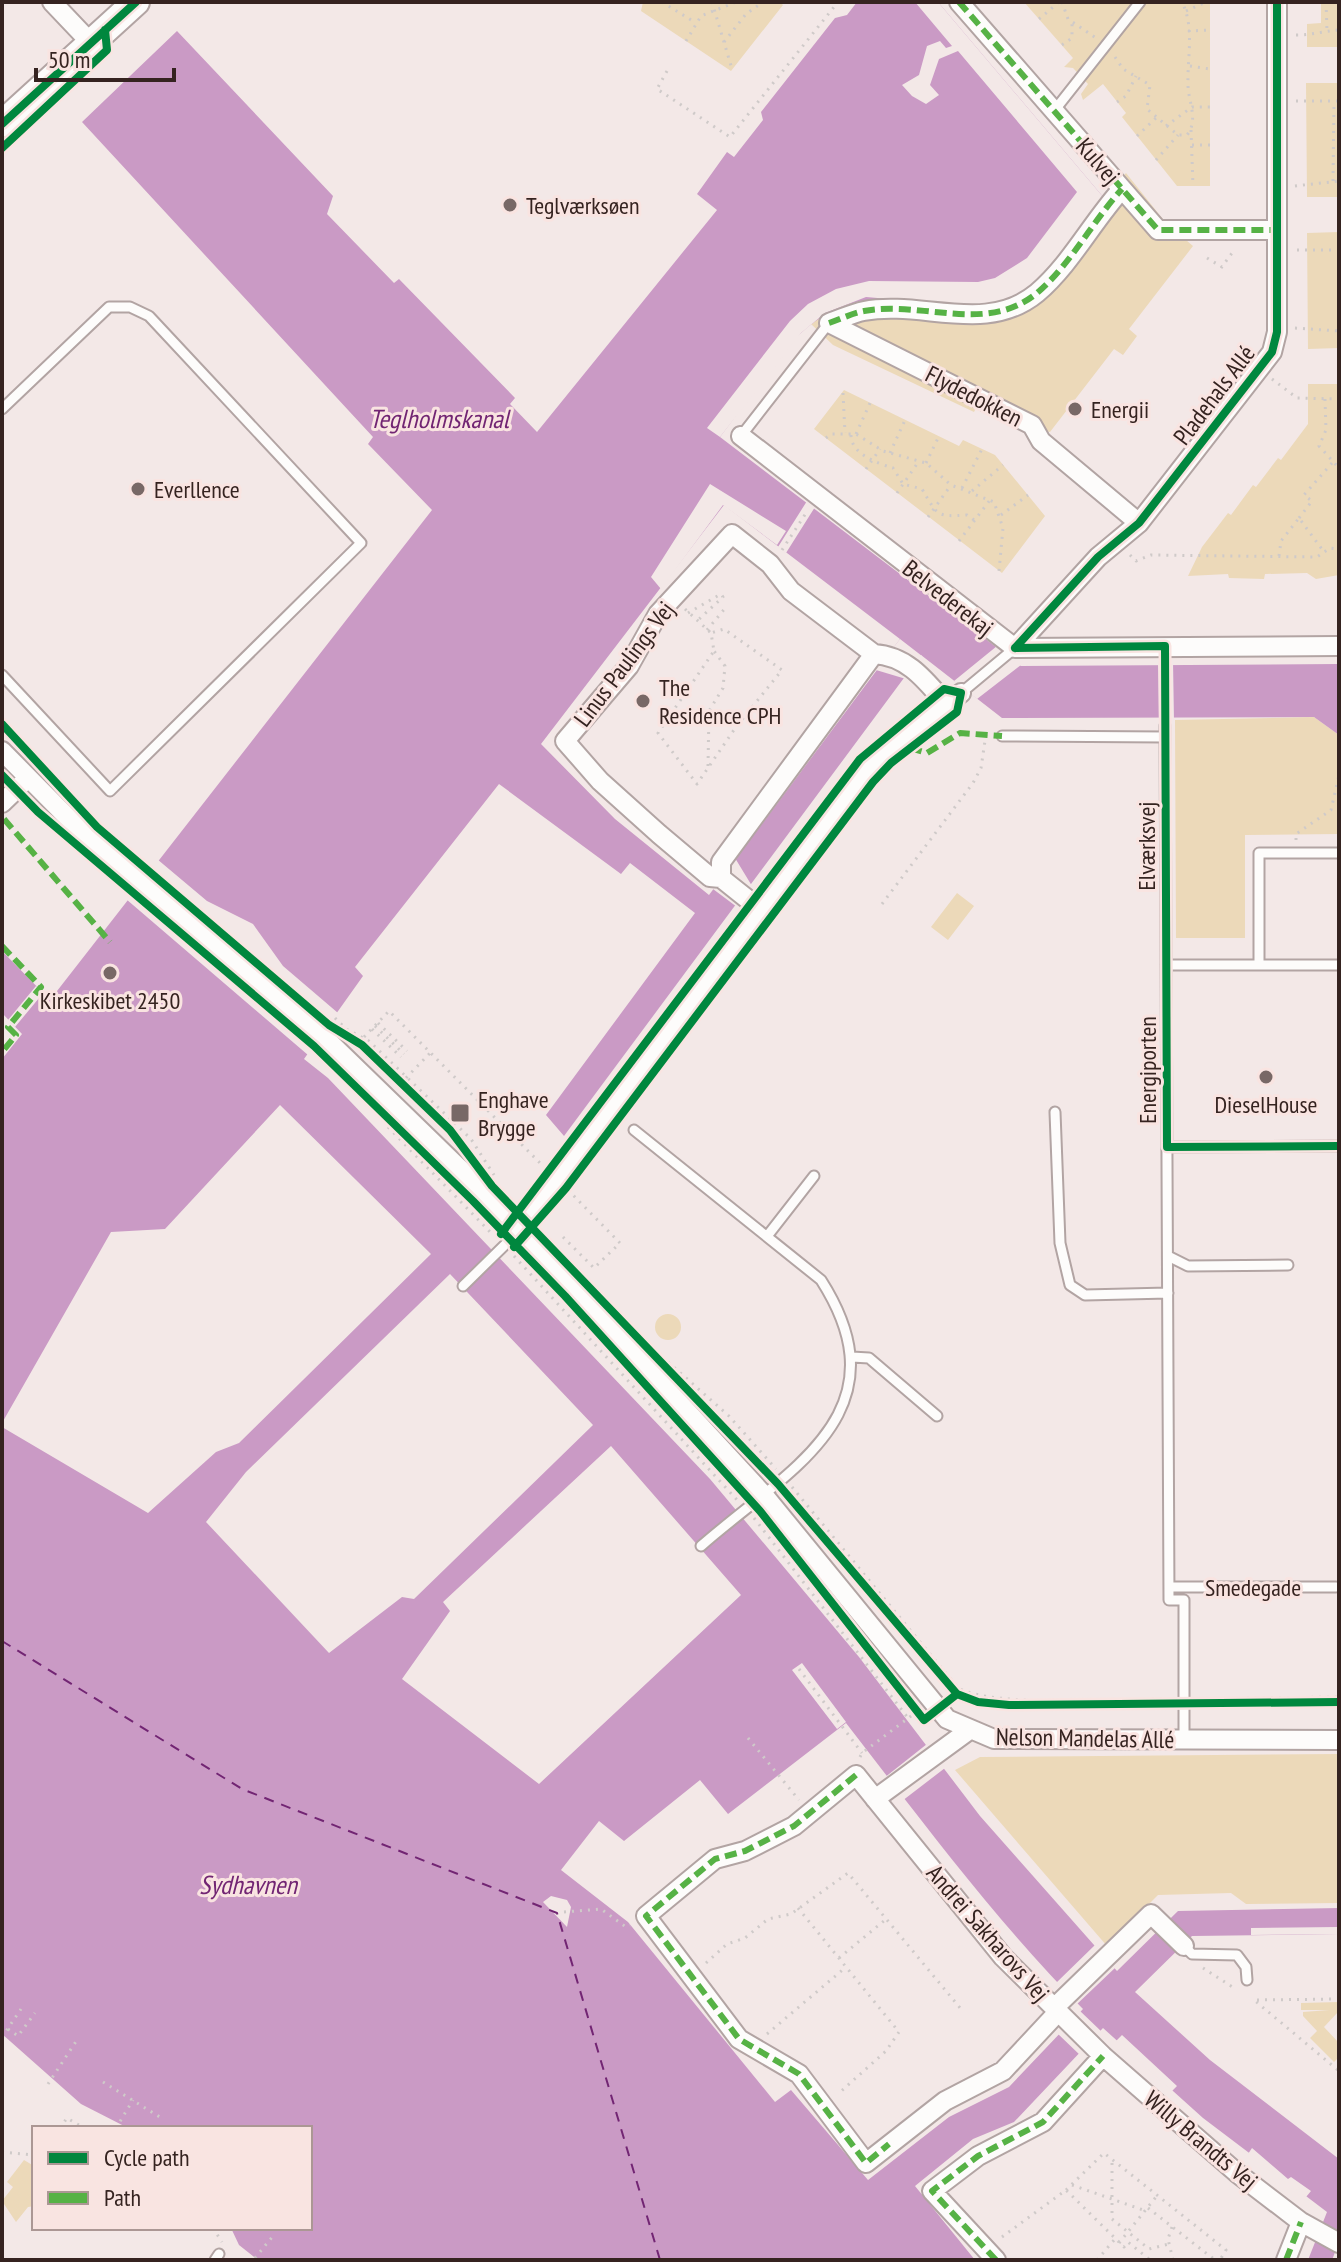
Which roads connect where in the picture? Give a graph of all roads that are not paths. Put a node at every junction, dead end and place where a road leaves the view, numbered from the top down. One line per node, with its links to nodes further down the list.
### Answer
1 (52, 2): 6 (street)
2 (136, 2): 6 (street)
3 (959, 2): 7 (street, Kulvej)
4 (1140, 2): 7 (lane)
5 (1277, 2): 10 (street, Pladehals Allé)
6 (90, 42): 8 (street)
7 (1054, 111): 9 (street, Kulvej)
8 (2, 124)
9 (1122, 189): 10 (street, Kulvej); 11 (street)
10 (1277, 240): 14 (street, Pladehals Allé)
11 (829, 323): 13 (lane); 14 (street, Flydedokken)
12 (2, 409): 18 (lane)
13 (741, 436): 16 (street, Belvederekaj)
14 (1139, 523): 16 (street, Pladehals Allé)
15 (1339, 646): 16 (street, Belvederekaj)
16 (1015, 648): 19 (lane)
17 (881, 654): 19 (street, Linus Paulings Vej); 27 (street); 27 (street, Linus Paulings Vej)
18 (2, 675)
19 (953, 699): 28 (street)
20 (1165, 726): 22 (lane, Elværksvej)
21 (1002, 736): 22 (lane)
22 (1165, 737): 29 (lane, Elværksvej)
23 (2, 751): 24 (street, Nelson Mandelas Allé)
24 (28, 778): 25 (street); 38 (street, Nelson Mandelas Allé)
25 (2, 803)
26 (1339, 853): 30 (lane)
27 (721, 878): 28 (street, Linus Paulings Vej)
28 (761, 910): 38 (street)
29 (1166, 965): 30 (lane); 35 (lane, Energiporten)
30 (1259, 965): 31 (lane)
31 (1339, 965)
32 (1055, 1112): 42 (lane)
33 (634, 1130): 37 (lane)
34 (1339, 1146): 35 (lane, Energiporten)
35 (1167, 1147): 39 (lane)
36 (814, 1176): 37 (lane)
37 (768, 1235): 43 (lane)
38 (508, 1237): 41 (lane); 45 (street, Nelson Mandelas Allé)
39 (1168, 1256): 40 (lane); 42 (lane)
40 (1288, 1265)
41 (463, 1286)
42 (1168, 1293): 47 (lane)
43 (852, 1357): 44 (lane); 45 (lane)
44 (937, 1416)
45 (761, 1496): 46 (lane); 49 (street, Nelson Mandelas Allé)
46 (701, 1546)
47 (1169, 1587): 48 (lane, Smedegade); 51 (lane)
48 (1336, 1587)
49 (968, 1731): 51 (street, Nelson Mandelas Allé); 52 (street)
50 (1339, 1740): 51 (street, Nelson Mandelas Allé)
51 (1184, 1741)
52 (875, 1799): 55 (street, Andrei Sakharovs Vej); 55 (street, Andrei Sakharovs Vej)
53 (1188, 1950): 54 (lane); 55 (street)
54 (1247, 1980)
55 (1062, 2009): 56 (street, Willy Brandts Vej)
56 (1097, 2050): 57 (street, Willy Brandts Vej); 59 (street)
57 (1309, 2227): 58 (street, Willy Brandts Vej); 60 (street)
58 (1339, 2243)
59 (991, 2254)
60 (1286, 2260)

